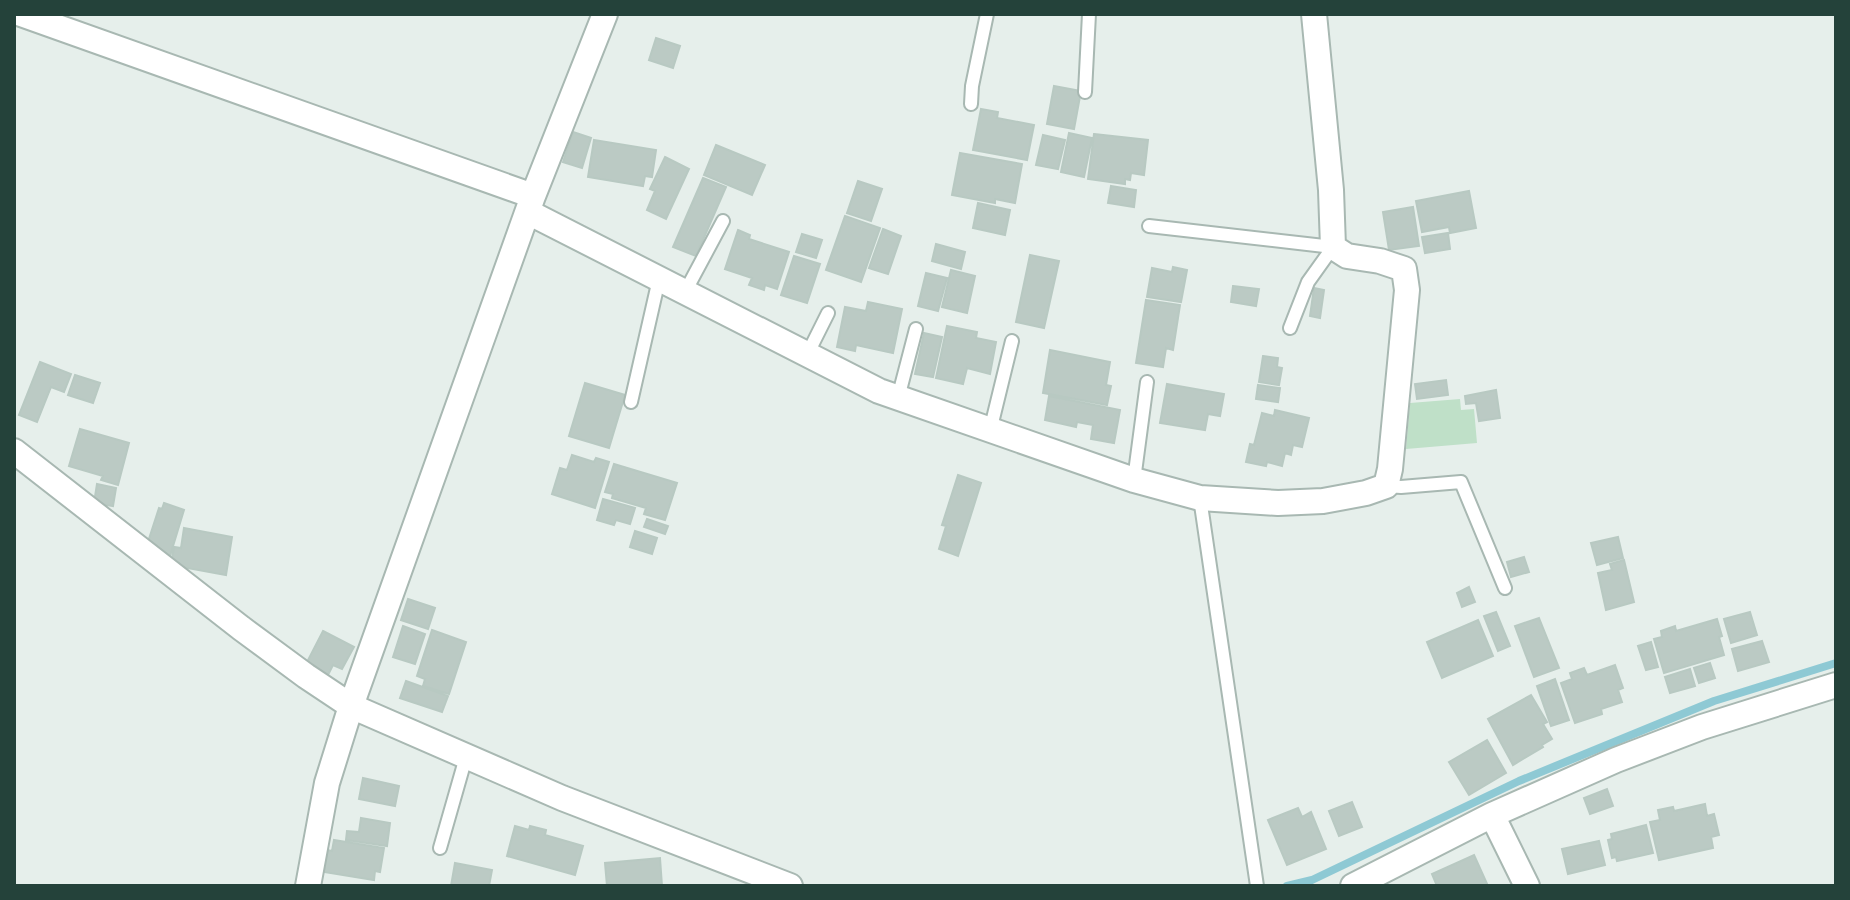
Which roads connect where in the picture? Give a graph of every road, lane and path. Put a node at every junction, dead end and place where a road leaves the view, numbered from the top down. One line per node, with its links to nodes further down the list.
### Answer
1 (21, 14): 8 (street)
2 (605, 14): 8 (street)
3 (987, 14): 7 (lane)
4 (1089, 14): 6 (lane)
5 (1314, 14): 11 (street)
6 (1085, 92)
7 (971, 104)
8 (531, 204): 12 (street); 29 (street)
9 (723, 221): 13 (lane)
10 (1149, 226): 11 (lane)
11 (1333, 247): 15 (lane); 25 (street)
12 (659, 279): 13 (street); 21 (lane)
13 (685, 292): 18 (street)
14 (828, 313): 18 (lane)
15 (1290, 328)
16 (916, 329): 20 (lane)
17 (1012, 341): 22 (lane)
18 (807, 355): 20 (street)
19 (1147, 382): 24 (lane)
20 (898, 398): 22 (street)
21 (631, 402)
22 (990, 431): 24 (street)
23 (14, 451): 29 (street)
24 (1134, 480): 26 (street)
25 (1386, 486): 26 (street); 27 (lane)
26 (1200, 498): 35 (lane)
27 (1505, 588)
28 (1836, 685): 31 (street)
29 (351, 706): 30 (street); 33 (street)
30 (466, 757): 32 (lane); 34 (street)
31 (1492, 815): 36 (street); 37 (street)
32 (440, 848)
33 (308, 886)
34 (790, 886)
35 (1257, 886)
36 (1353, 886)
37 (1527, 886)

